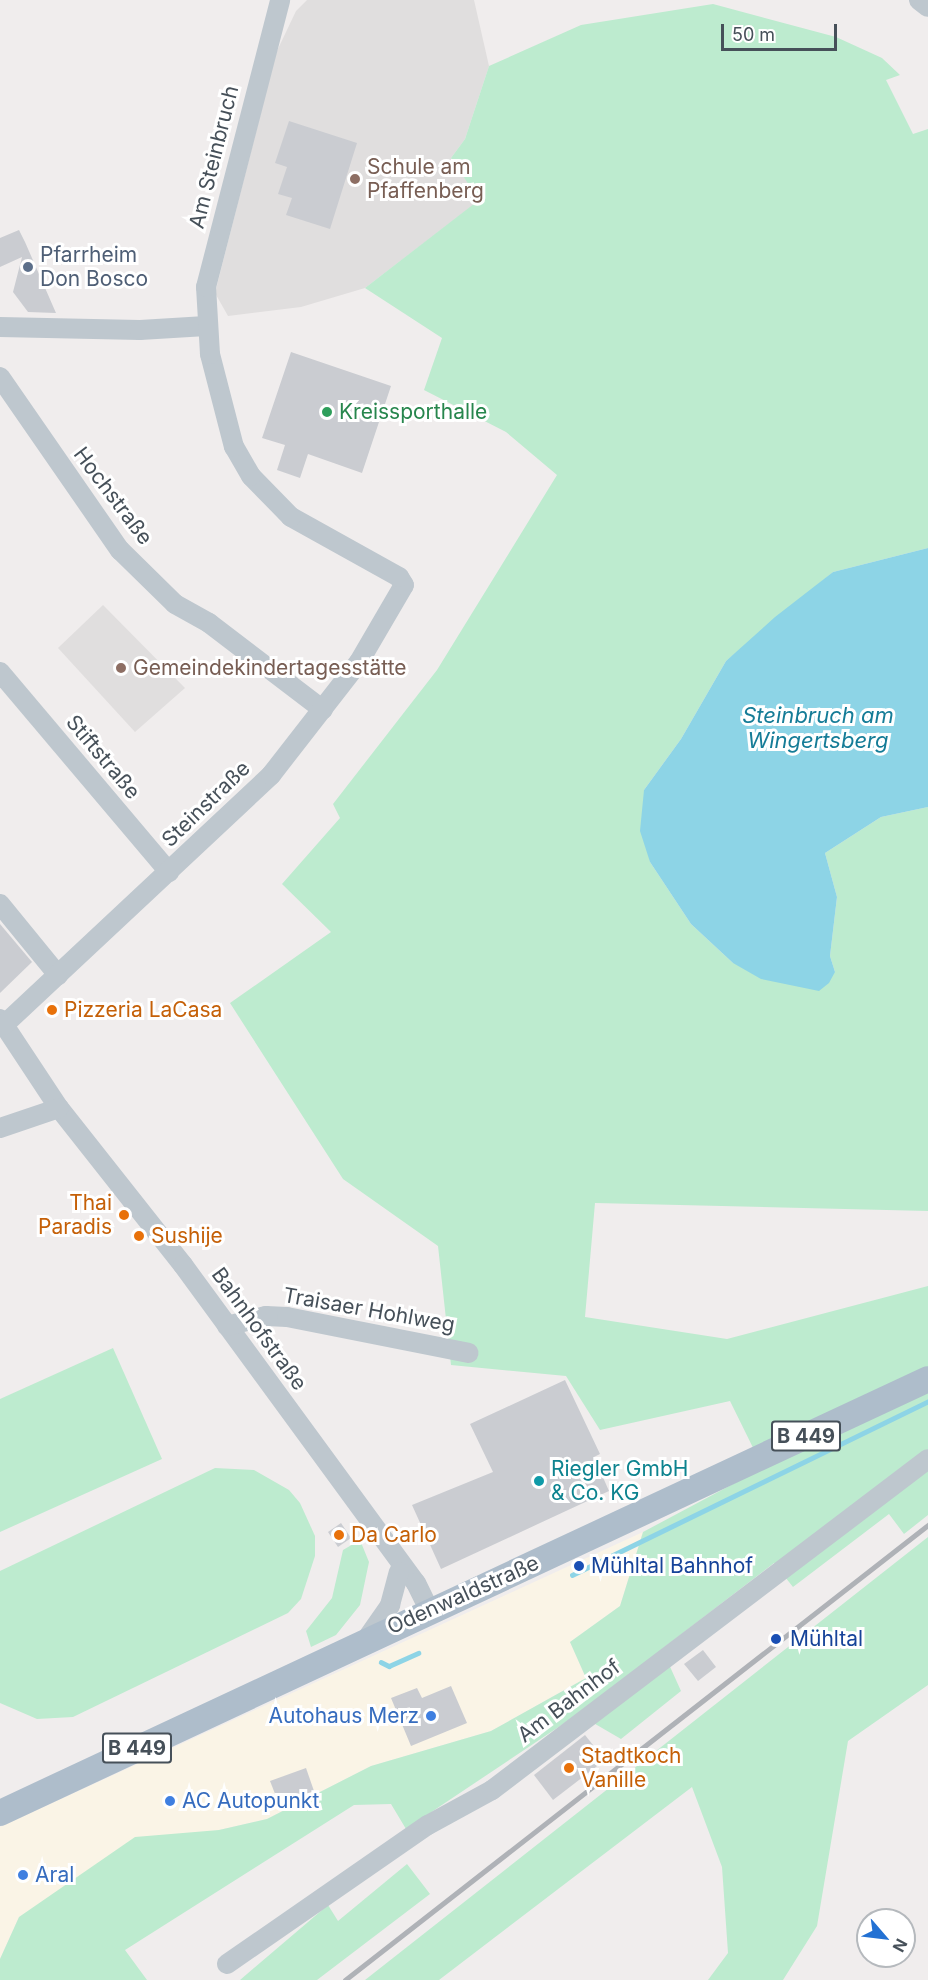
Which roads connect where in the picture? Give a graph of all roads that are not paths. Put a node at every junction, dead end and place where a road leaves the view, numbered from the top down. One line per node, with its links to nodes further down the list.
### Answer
1 (280, 0): 5 (street, Am Steinbruch)
2 (919, 0): 3 (street)
3 (928, 7)
4 (0, 327): 5 (street)
5 (206, 327): 7 (street, Am Steinbruch)
6 (0, 377): 9 (street, Hochstraße)
7 (404, 585): 9 (street, Steinstraße)
8 (0, 672): 10 (street, Stiftstraße)
9 (323, 710): 10 (street, Steinstraße)
10 (170, 872): 12 (street, Steinstraße)
11 (0, 904): 12 (street)
12 (58, 975): 13 (street, Steinstraße)
13 (2, 1022): 14 (street, Bahnhofstraße)
14 (59, 1108): 15 (street); 16 (street, Bahnhofstraße)
15 (0, 1128)
16 (227, 1326): 17 (street, Traisaer Hohlweg); 20 (street, Bahnhofstraße)
17 (468, 1353)
18 (928, 1378): 22 (main road, Odenwaldstraße / B 449)
19 (928, 1460): 25 (street, Am Bahnhof)
20 (392, 1552): 21 (street, Bahnhofstraße); 22 (street, Bahnhofstraße)
21 (399, 1572): 22 (street, Bahnhofstraße); 23 (street)
22 (429, 1610): 23 (main road, Odenwaldstraße / B 449)
23 (368, 1637): 24 (main road, Odenwaldstraße / B 449)
24 (0, 1813)
25 (227, 1964)

